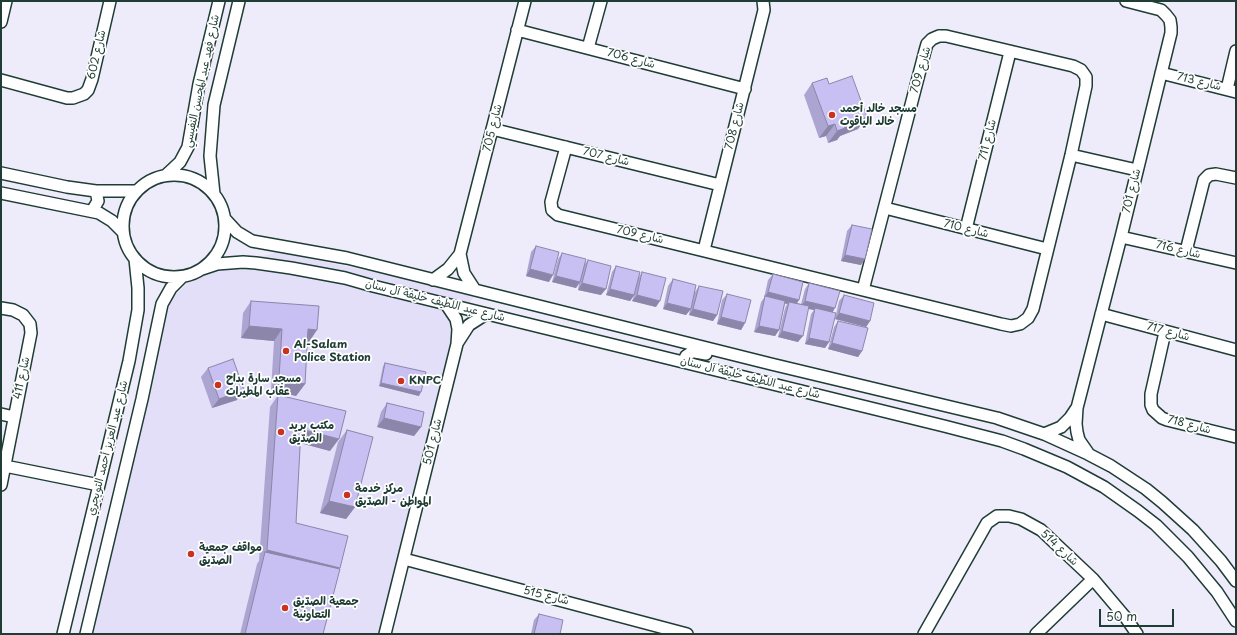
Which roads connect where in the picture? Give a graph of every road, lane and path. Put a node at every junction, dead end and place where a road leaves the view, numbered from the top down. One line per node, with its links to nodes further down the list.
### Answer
1 (6, 1): 9 (street)
2 (110, 1): 15 (street, شارع 602)
3 (219, 1): 23 (street, شارع فهد عبد المحسن النفيسي)
4 (239, 1): 29 (street, شارع فهد عبد المحسن النفيسي)
5 (525, 1): 10 (street, شارع 705)
6 (601, 1): 11 (street)
7 (763, 1): 16 (street, شارع 708)
8 (1126, 1): 14 (street, شارع 701)
9 (1, 22)
10 (517, 30): 11 (street, شارع 706); 18 (street, شارع 705)
11 (588, 48): 16 (street, شارع 706)
12 (1236, 51): 17 (street)
13 (1010, 52): 20 (street, شارع 709); 30 (street, شارع 709); 33 (street, شارع 711)
14 (1161, 73): 17 (street, شارع 713); 21 (street, شارع 701)
15 (1, 80)
16 (745, 89): 25 (street, شارع 708)
17 (1231, 90)
18 (492, 129): 19 (street, شارع 707); 39 (street, شارع 705)
19 (566, 147): 25 (street, شارع 707); 37 (street, شارع 709)
20 (1071, 155): 21 (street); 36 (street, شارع 709)
21 (1137, 170): 35 (street, شارع 701)
22 (1, 173): 26 (street)
23 (165, 176): 27 (street); 29 (street)
24 (1236, 178): 38 (street)
25 (720, 186): 37 (street, شارع 708)
26 (96, 191): 27 (street); 31 (street)
27 (137, 191): 34 (street)
28 (1, 193): 31 (street)
29 (214, 194): 32 (street)
30 (885, 208): 33 (street, شارع 710); 46 (street, شارع 709)
31 (92, 211): 34 (street)
32 (225, 219): 42 (street); 44 (street, شارع عبد اللطيف خليفة آل سنان)
33 (966, 229): 36 (street, شارع 710)
34 (123, 232): 40 (street)
35 (1121, 237): 38 (street, شارع 716); 50 (street, شارع 701)
36 (1047, 249): 46 (street, شارع 709)
37 (704, 250): 46 (street, شارع 709)
38 (1186, 252): 41 (street, شارع 716)
39 (460, 254): 44 (street, شارع 705); 45 (street, شارع 705)
40 (135, 259): 43 (street); 66 (street, شارع عبد العزيز أحمد التويجري)
41 (1236, 263)
42 (202, 269): 43 (street); 47 (street, شارع عبد اللطيف خليفة آل سنان)
43 (182, 277): 74 (street, شارع عبد العزيز أحمد التويجري)
44 (433, 280): 45 (street, شارع عبد اللطيف خليفة آل سنان)
45 (475, 290): 52 (street, شارع عبد اللطيف خليفة آل سنان)
46 (863, 290)
47 (446, 304): 49 (street, شارع عبد اللطيف خليفة آل سنان); 53 (street, شارع 501)
48 (1, 308): 60 (street, شارع 411)
49 (486, 314): 53 (street, شارع 501); 55 (street, شارع عبد اللطيف خليفة آل سنان)
50 (1101, 314): 51 (street, شارع 717); 58 (street, شارع 701)
51 (1165, 332): 54 (street, شارع 717); 62 (street, شارع 718)
52 (676, 340): 55 (street); 57 (street, شارع عبد اللطيف خليفة آل سنان)
53 (457, 344): 67 (street, شارع 501)
54 (1236, 350)
55 (671, 359): 56 (street, شارع عبد اللطيف خليفة آل سنان)
56 (684, 362): 57 (street); 70 (street, شارع عبد اللطيف خليفة آل سنان)
57 (771, 364): 61 (street, شارع عبد اللطيف خليفة آل سنان)
58 (1077, 408): 61 (street, شارع 701); 63 (street, شارع 701)
59 (1, 414): 60 (street)
60 (14, 417): 64 (street, شارع 411)
61 (1044, 434): 63 (street, شارع عبد اللطيف خليفة آل سنان)
62 (1236, 437)
63 (1088, 454): 69 (street, شارع عبد اللطيف خليفة آل سنان)
64 (5, 466): 65 (street, شارع 411); 66 (street)
65 (1, 485)
66 (99, 485): 73 (street, شارع عبد العزيز أحمد التويجري)
67 (404, 560): 71 (street, شارع 515); 75 (street, شارع 501)
68 (1093, 579): 72 (street, شارع 514); 77 (street); 78 (street, شارع 514)
69 (1236, 581)
70 (1236, 621)
71 (667, 631): 76 (street, شارع 515)
72 (926, 633)
73 (63, 634)
74 (86, 634)
75 (386, 634)
76 (687, 634)
77 (1036, 634)
78 (1137, 634)

